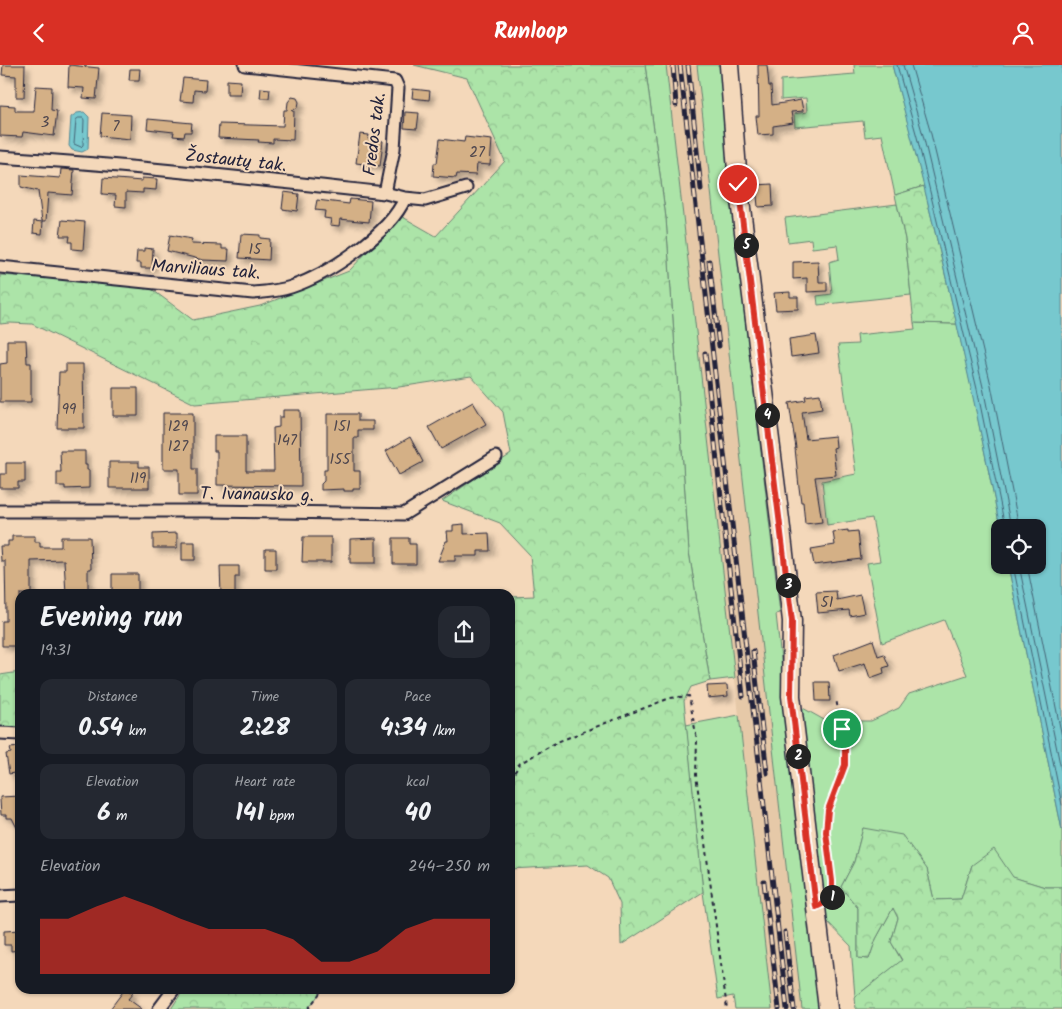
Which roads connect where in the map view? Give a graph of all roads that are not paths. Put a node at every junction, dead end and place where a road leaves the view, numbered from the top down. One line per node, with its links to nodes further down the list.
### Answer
1 (244, 65): 5 (street, Fredos tak.)
2 (728, 65): 16 (main road)
3 (0, 157): 5 (street, Žostautų tak.)
4 (466, 188): 6 (street, Žostautų tak.)
5 (384, 193): 6 (street, Žostautų tak.)
6 (405, 198): 7 (street, Marviliaus tak.)
7 (0, 267)
8 (496, 457): 9 (street, T. Ivanausko g.)
9 (0, 511)
10 (0, 733): 11 (street)
11 (15, 734)
12 (15, 895): 13 (street)
13 (0, 896)
14 (170, 994): 15 (street)
15 (159, 1009)
16 (828, 1009)

